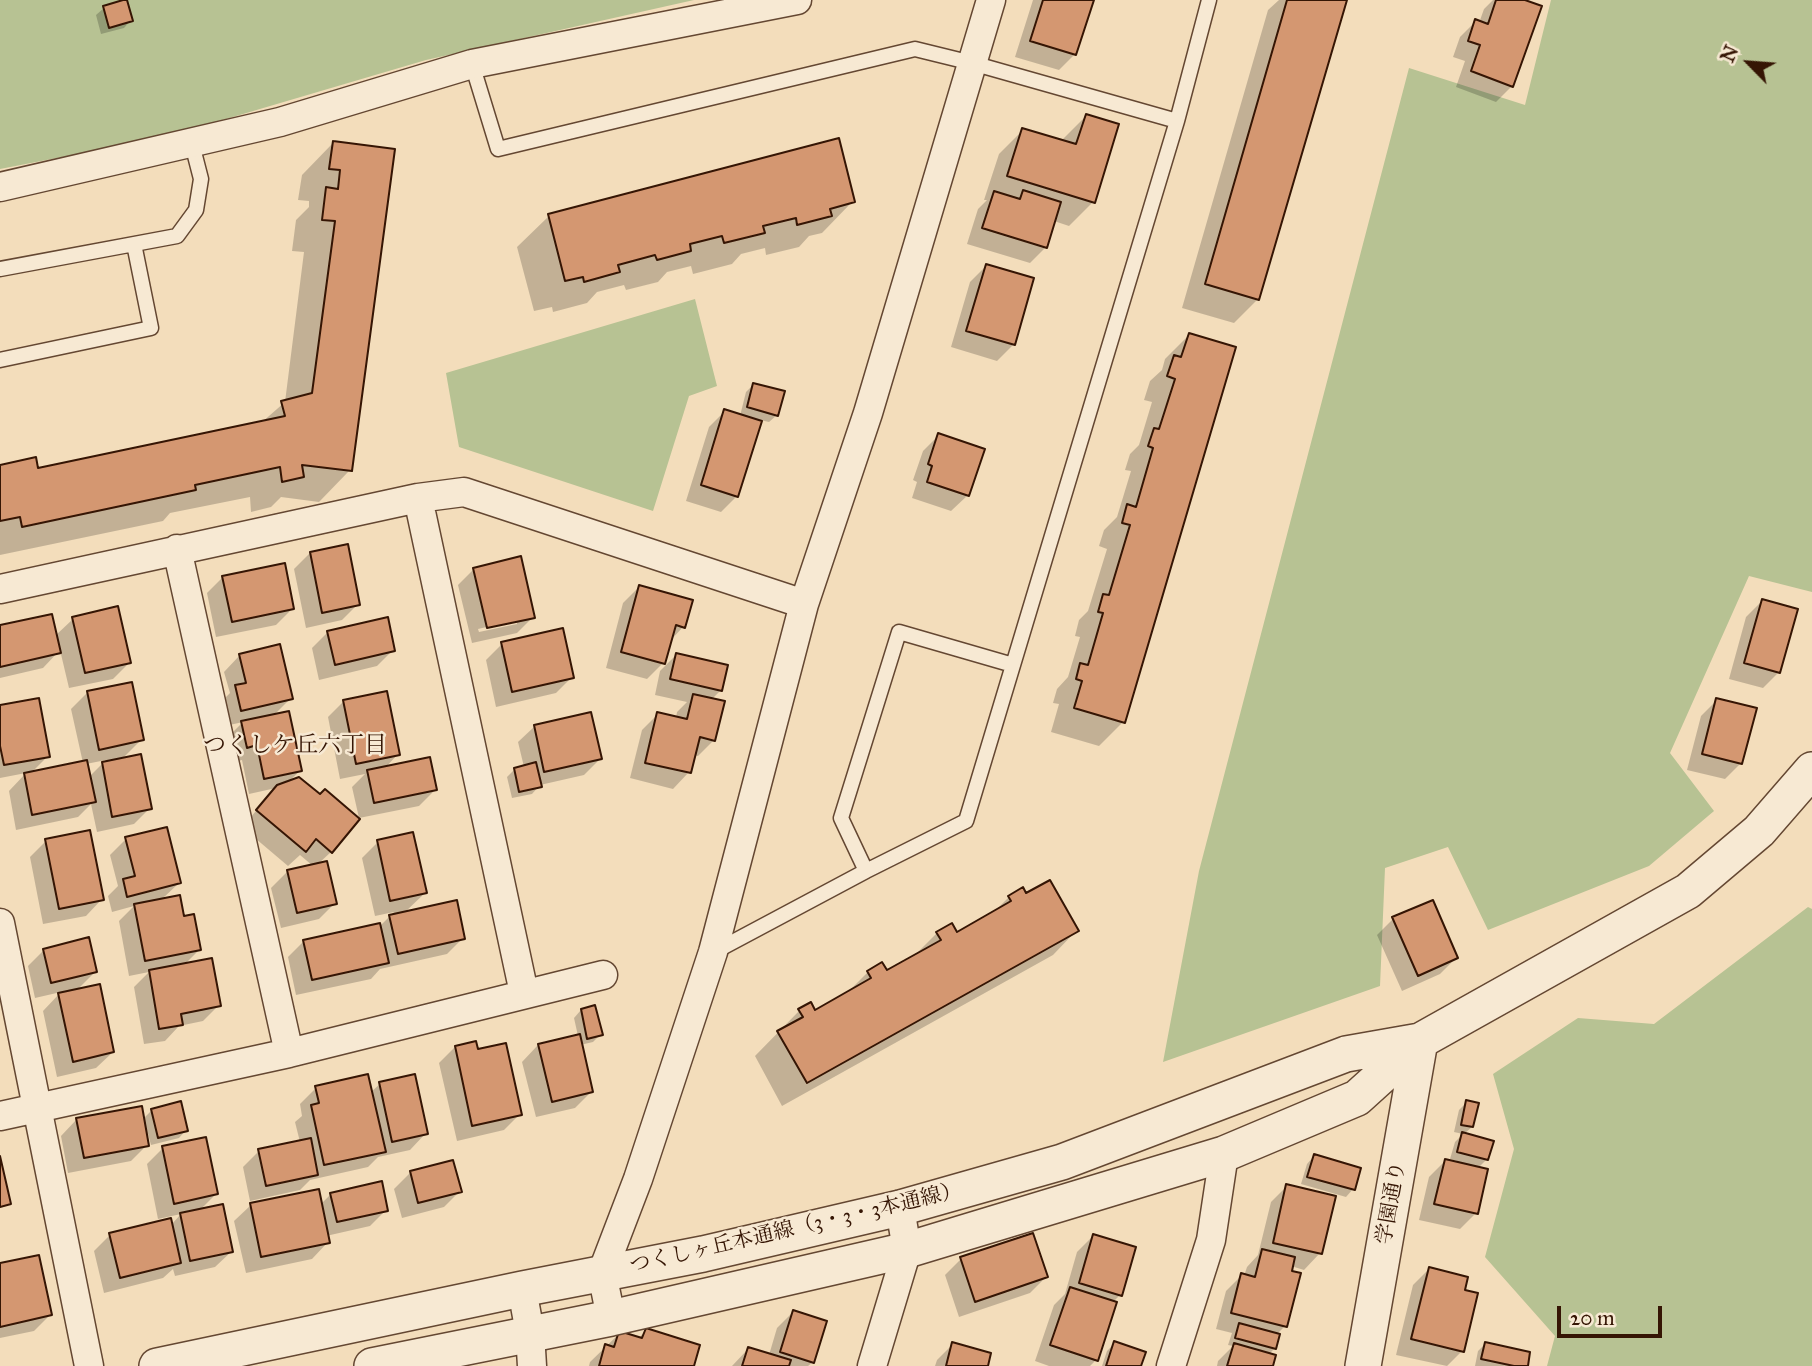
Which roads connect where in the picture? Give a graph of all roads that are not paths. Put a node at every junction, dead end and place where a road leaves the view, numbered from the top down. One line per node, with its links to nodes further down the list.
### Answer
1 (797, 0): 5 (street)
2 (991, 0): 4 (street)
3 (1209, 0): 6 (lane)
4 (972, 62): 5 (lane); 6 (lane); 15 (street)
5 (472, 64): 7 (street)
6 (1177, 121): 16 (lane)
7 (192, 144): 8 (street); 9 (lane)
8 (0, 187)
9 (134, 244): 10 (lane); 11 (lane)
10 (0, 269)
11 (0, 360)
12 (418, 498): 13 (street); 15 (street); 22 (street)
13 (177, 549): 14 (street); 24 (street)
14 (0, 589)
15 (804, 604): 20 (street)
16 (1013, 665): 18 (lane); 18 (lane)
17 (1812, 770): 23 (street, つくしヶ丘本通線（3・3・3本通線）)
18 (866, 871): 20 (lane)
19 (0, 923): 25 (street)
20 (713, 952): 30 (street)
21 (603, 975): 22 (street)
22 (524, 993): 24 (street)
23 (1420, 1041): 27 (street, つくしヶ丘本通線（3・3・3本通線）); 28 (street, つくしヶ丘本通線（3・3・3本通線）); 39 (street, 学園通り)
24 (289, 1053): 25 (street)
25 (38, 1108): 26 (street); 34 (street)
26 (0, 1116)
27 (1224, 1153): 29 (street, つくしヶ丘本通線（3・3・3本通線）); 38 (street)
28 (900, 1208): 29 (street); 30 (street, つくしヶ丘本通線（3・3・3本通線）)
29 (907, 1250): 32 (street, つくしヶ丘本通線（3・3・3本通線）); 37 (street)
30 (602, 1273): 31 (street, つくしヶ丘本通線（3・3・3本通線）); 32 (street)
31 (522, 1289): 33 (street); 35 (street, つくしヶ丘本通線（3・3・3本通線）)
32 (611, 1318): 33 (street, つくしヶ丘本通線（3・3・3本通線）)
33 (531, 1349): 36 (street, つくしヶ丘本通線（3・3・3本通線）)
34 (89, 1366)
35 (157, 1366)
36 (372, 1366)
37 (872, 1366)
38 (1171, 1366)
39 (1363, 1366)

